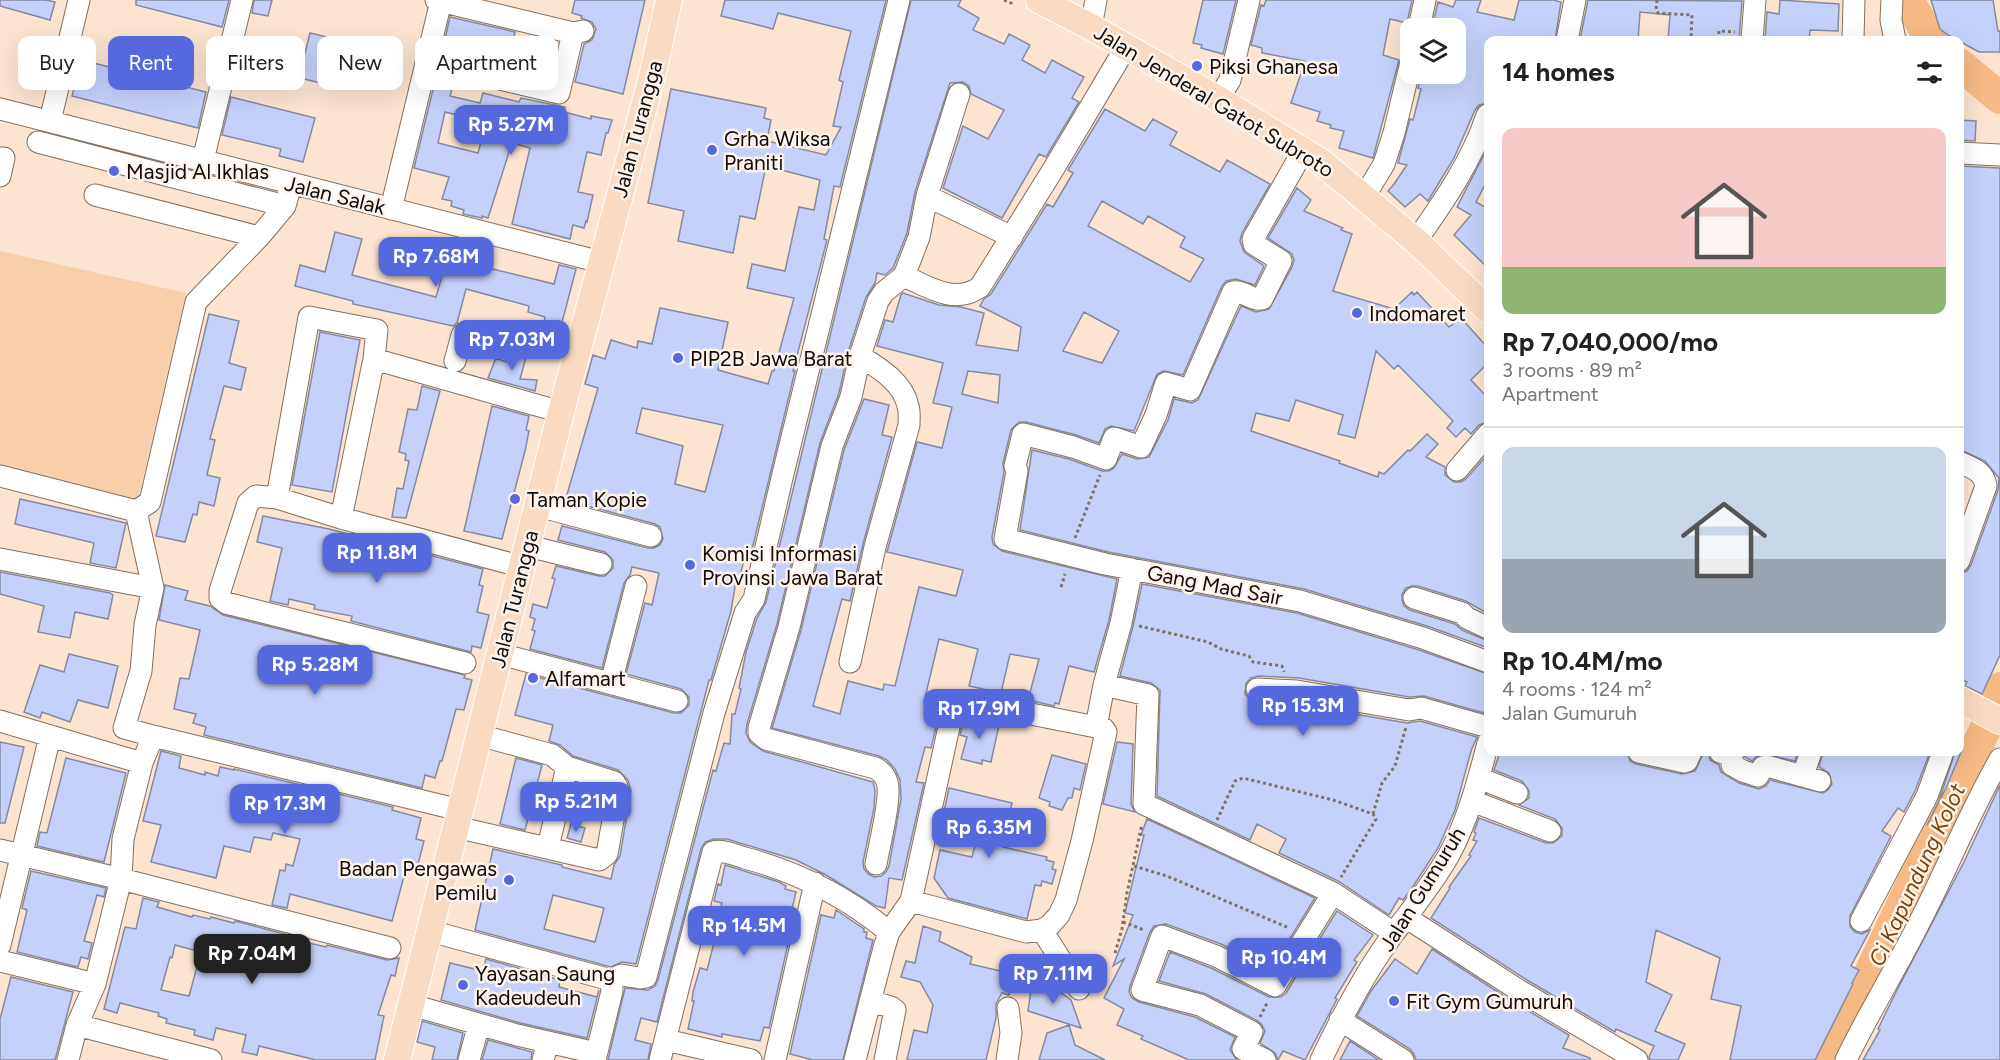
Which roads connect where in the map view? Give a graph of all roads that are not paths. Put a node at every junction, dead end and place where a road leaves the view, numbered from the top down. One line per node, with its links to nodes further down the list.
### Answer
1 (79, 0): 28 (street)
2 (242, 0): 36 (street)
3 (669, 0): 47 (main road, Jalan Turangga)
4 (899, 0): 119 (street)
5 (1039, 0): 15 (main road, Jalan Jenderal Gatot Subroto)
6 (1096, 0): 15 (street)
7 (1249, 0): 26 (street)
8 (1425, 0): 14 (street)
9 (1575, 0): 17 (street)
10 (1755, 0): 18 (street)
11 (1854, 0): 19 (street)
12 (1892, 0): 20 (street)
13 (439, 1): 16 (street); 24 (street)
14 (1421, 18)
15 (1091, 27): 21 (main road, Jalan Jenderal Gatot Subroto)
16 (432, 36)
17 (1568, 36)
18 (1752, 36)
19 (1853, 36)
20 (1894, 36)
21 (1126, 46): 26 (main road, Jalan Jenderal Gatot Subroto); 45 (street)
22 (1406, 84): 39 (street)
23 (420, 90): 43 (street)
24 (546, 90)
25 (958, 94): 41 (street)
26 (1218, 99): 32 (main road, Jalan Jenderal Gatot Subroto)
27 (9, 111): 28 (street, Jalan Salak); 30 (street)
28 (50, 121): 36 (street, Jalan Salak)
29 (1484, 124): 46 (street)
30 (0, 128)
31 (38, 142): 42 (street)
32 (1303, 151): 39 (main road, Jalan Jenderal Gatot Subroto); 68 (street, Gang Mad Sair)
33 (1964, 153): 34 (street)
34 (2000, 155)
35 (0, 158): 37 (street)
36 (203, 160): 38 (street, Jalan Salak)
37 (0, 176)
38 (291, 184): 42 (street); 43 (street, Jalan Salak)
39 (1369, 189): 46 (main road, Jalan Jenderal Gatot Subroto)
40 (96, 195): 44 (street)
41 (927, 196): 45 (street); 48 (street)
42 (285, 206): 44 (street)
43 (391, 209): 47 (street, Jalan Salak)
44 (259, 237): 61 (street)
45 (1012, 237): 48 (street)
46 (1416, 241): 49 (main road, Jalan Jenderal Gatot Subroto)
47 (601, 262): 50 (main road, Jalan Turangga)
48 (904, 276): 51 (street)
49 (1484, 301)
50 (579, 346): 53 (street); 54 (main road, Jalan Turangga)
51 (860, 356): 75 (street); 106 (street)
52 (374, 359): 54 (street); 59 (street); 62 (street)
53 (455, 361)
54 (561, 412): 60 (main road, Jalan Turangga)
55 (1484, 439): 57 (street)
56 (1964, 464): 64 (street)
57 (1457, 470)
58 (0, 476): 61 (street)
59 (277, 498): 62 (street); 76 (street)
60 (538, 506): 63 (street); 65 (main road, Jalan Turangga)
61 (136, 511): 70 (street)
62 (341, 518): 65 (street)
63 (651, 536)
64 (1964, 547)
65 (525, 556): 67 (street); 73 (main road, Jalan Turangga)
66 (0, 559): 70 (street)
67 (601, 564)
68 (1132, 569): 74 (street, Gang Mad Sair); 78 (street)
69 (636, 586): 77 (street)
70 (153, 588): 88 (street)
71 (1414, 598): 72 (street)
72 (1484, 626)
73 (500, 654): 77 (street); 86 (main road, Jalan Turangga)
74 (1484, 660)
75 (850, 662)
76 (465, 663)
77 (611, 683): 80 (street)
78 (1104, 685): 85 (street); 109 (street)
79 (1257, 688): 84 (street)
80 (676, 701)
81 (1965, 706): 83 (main road)
82 (0, 721): 87 (street)
83 (2000, 721)
84 (1484, 726)
85 (1096, 727): 110 (street); 113 (street)
86 (479, 735): 97 (street); 101 (main road, Jalan Turangga)
87 (50, 736): 96 (street); 105 (street)
88 (153, 736): 96 (street); 101 (street)
89 (1485, 756): 98 (street, Jalan Gumuruh)
90 (1657, 756): 91 (street)
91 (1689, 756)
92 (1732, 756): 93 (street)
93 (1811, 756)
94 (1942, 756): 111 (street)
95 (2000, 759): 144 (street)
96 (142, 763): 107 (street)
97 (567, 767): 103 (street); 103 (street)
98 (1479, 778): 99 (street); 100 (street, Jalan Gumuruh)
99 (1517, 793)
100 (1472, 801): 102 (street); 112 (street, Jalan Gumuruh)
101 (458, 819): 103 (street); 114 (main road, Jalan Turangga)
102 (1550, 831)
103 (548, 847)
104 (0, 850): 105 (street)
105 (21, 855): 107 (street); 116 (street)
106 (876, 864)
107 (121, 879): 117 (street); 120 (street)
108 (815, 883): 115 (street); 128 (street); 136 (street)
109 (1333, 892): 112 (street); 140 (street)
110 (911, 901): 113 (street); 115 (street)
111 (1861, 921)
112 (1401, 926): 125 (street, Jalan Gumuruh); 143 (street)
113 (1042, 930): 121 (street)
114 (430, 931): 119 (street); 123 (main road, Jalan Turangga)
115 (889, 932): 122 (street)
116 (0, 945)
117 (390, 948)
118 (0, 961): 120 (street)
119 (612, 981): 130 (street)
120 (96, 984): 127 (street)
121 (1079, 990)
122 (870, 1001): 137 (street); 138 (street)
123 (412, 1005): 126 (street); 133 (main road, Jalan Turangga)
124 (1008, 1008): 139 (street)
125 (1340, 1020): 141 (street, Jalan Gumuruh); 142 (street)
126 (479, 1024): 129 (street); 134 (street)
127 (77, 1025): 131 (street); 132 (street)
128 (663, 1050): 135 (street)
129 (545, 1051): 130 (street)
130 (596, 1057)
131 (68, 1060)
132 (211, 1060)
133 (397, 1060)
134 (469, 1060)
135 (751, 1060)
136 (775, 1060)
137 (855, 1060)
138 (885, 1060)
139 (1007, 1060)
140 (1265, 1060)
141 (1322, 1060)
142 (1403, 1060)
143 (1637, 1060)
144 (1846, 1060)

